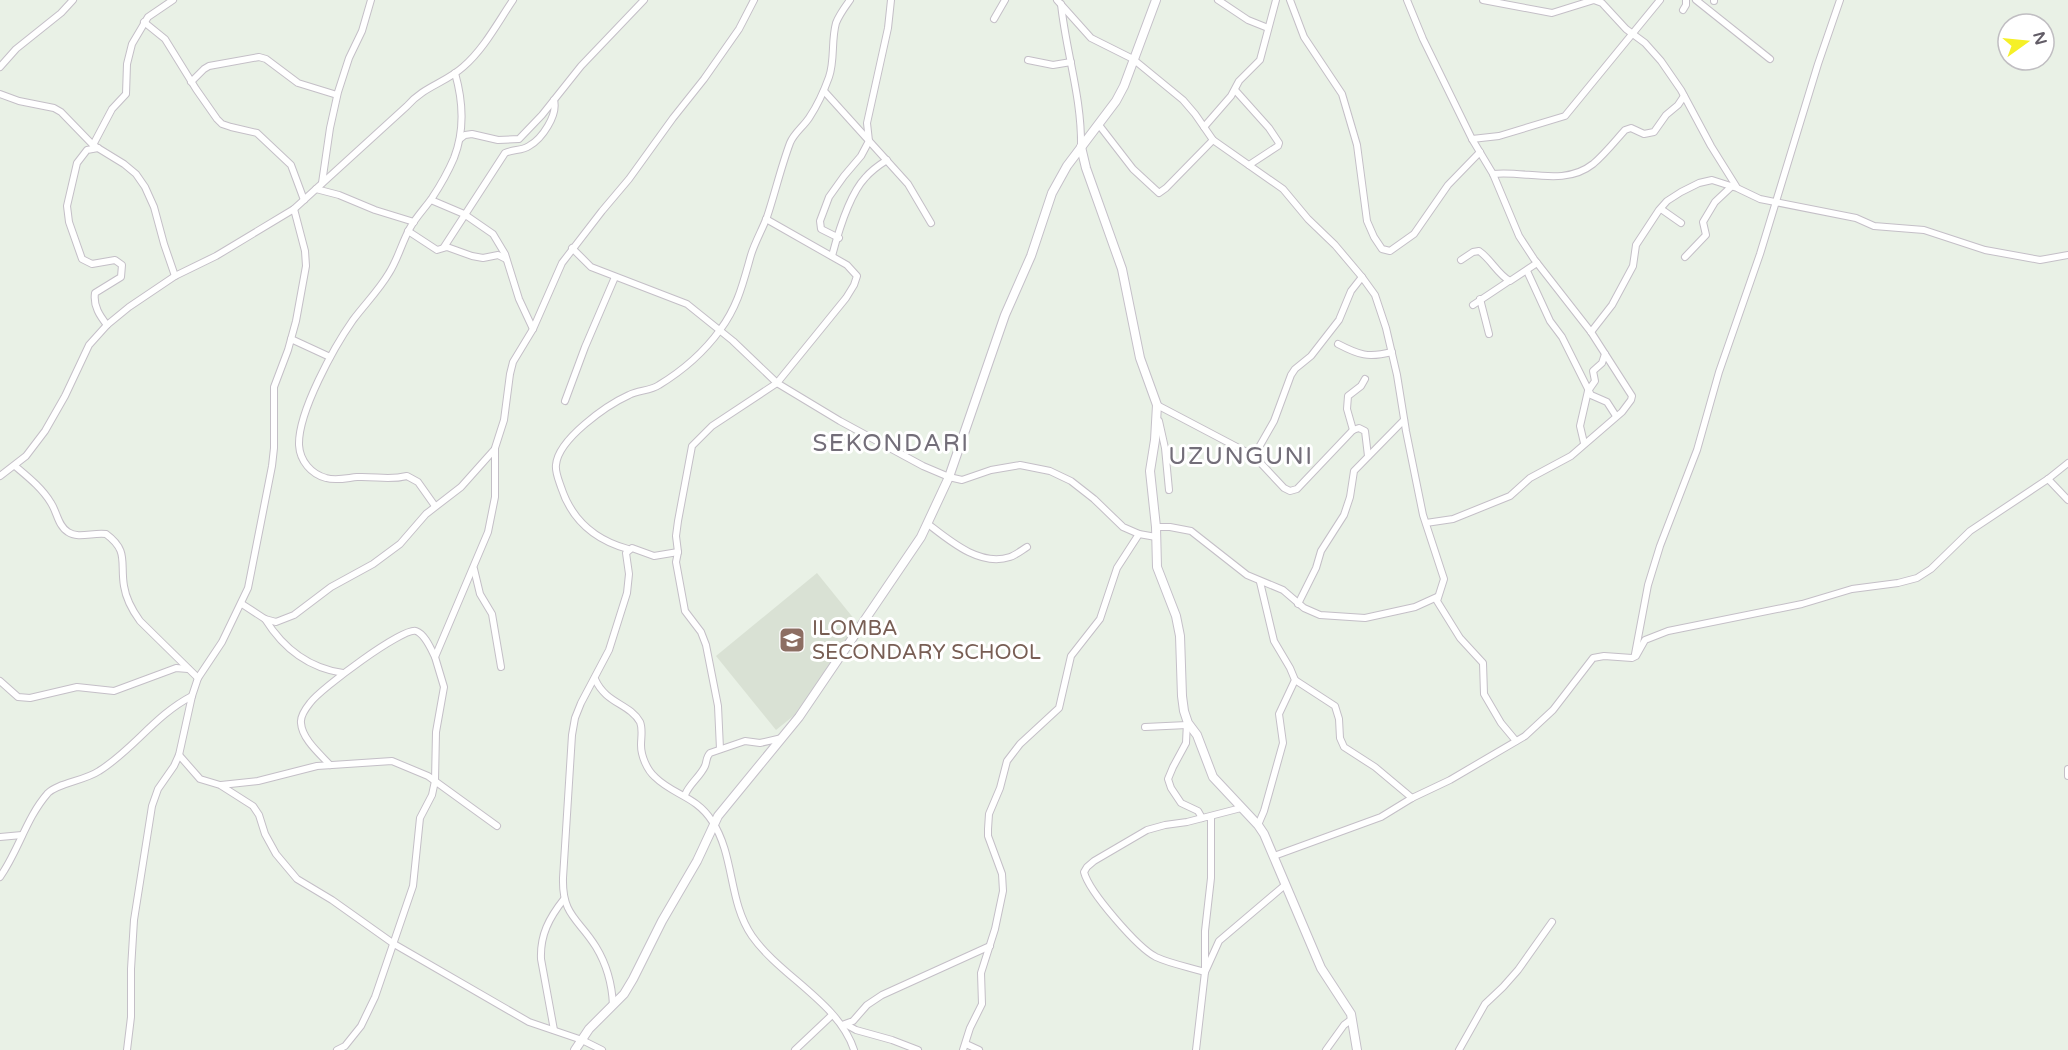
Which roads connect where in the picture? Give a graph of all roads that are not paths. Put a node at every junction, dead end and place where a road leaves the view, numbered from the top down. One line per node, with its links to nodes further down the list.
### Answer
1 (73, 0): 31 (street)
2 (173, 0): 24 (street)
3 (371, 0): 37 (street)
4 (513, 0): 32 (street)
5 (644, 0): 39 (street)
6 (754, 0): 67 (street)
7 (850, 0): 35 (street)
8 (891, 0): 45 (street)
9 (1005, 0): 23 (street)
10 (1156, 0): 27 (street)
11 (1218, 0): 25 (street)
12 (1276, 0): 25 (street)
13 (1290, 0): 48 (street)
14 (1407, 0): 43 (street)
15 (1483, 0): 16 (street)
16 (1594, 0): 26 (street)
17 (1660, 0): 26 (street)
18 (1686, 0): 22 (street)
19 (1696, 0): 28 (street)
20 (1840, 0): 56 (street)
21 (1060, 1): 27 (street); 30 (street)
22 (1683, 10)
23 (994, 19)
24 (144, 22): 33 (street); 46 (street)
25 (1268, 28): 34 (street)
26 (1631, 34): 38 (street); 43 (street)
27 (1133, 59): 40 (street); 41 (street)
28 (1770, 59)
29 (1028, 60): 30 (street)
30 (1071, 62): 47 (street)
31 (0, 67)
32 (455, 73): 42 (street); 52 (street)
33 (191, 82): 37 (street); 54 (street)
34 (1235, 90): 41 (street); 50 (street)
35 (824, 91): 45 (street); 60 (street)
36 (0, 94): 46 (street)
37 (337, 95): 52 (street)
38 (1684, 96): 51 (street); 53 (street)
39 (554, 100): 42 (street); 59 (street)
40 (1099, 125): 44 (street); 47 (street)
41 (1204, 127): 44 (street)
42 (460, 139): 55 (street)
43 (1472, 139): 48 (street)
44 (1213, 140): 50 (street)
45 (868, 141): 49 (street); 65 (street)
46 (95, 147): 75 (street); 81 (street)
47 (1081, 147): 95 (street); 106 (street)
48 (1480, 152): 51 (street)
49 (887, 160): 62 (street); 65 (street)
50 (1249, 165): 77 (street)
51 (1492, 174): 73 (street)
52 (318, 187): 54 (street); 61 (street)
53 (1734, 187): 56 (street); 57 (street); 70 (street)
54 (304, 200): 58 (street)
55 (431, 200): 59 (street); 61 (street)
56 (1775, 202): 68 (street); 125 (street)
57 (1661, 208): 63 (street); 84 (street)
58 (294, 209): 75 (street); 86 (street)
59 (464, 214): 66 (street); 71 (street)
60 (766, 219): 69 (street); 83 (street)
61 (414, 222): 64 (street)
62 (931, 223)
63 (1682, 223)
64 (408, 231): 66 (street); 90 (street)
65 (839, 237): 69 (street)
66 (444, 247): 71 (street)
67 (572, 248): 76 (street); 82 (street)
68 (2068, 255)
69 (832, 256): 92 (street)
70 (1685, 257)
71 (507, 259): 82 (street)
72 (1461, 260): 78 (street)
73 (1537, 263): 74 (street); 84 (street)
74 (1527, 271): 78 (street); 93 (street)
75 (175, 276): 81 (street)
76 (615, 277): 83 (street); 94 (street)
77 (1362, 277): 88 (street); 101 (street)
78 (1509, 281): 79 (street)
79 (1480, 299): 80 (street); 85 (street)
80 (1473, 305)
81 (107, 325): 104 (street)
82 (533, 329): 100 (street)
83 (720, 330): 92 (street); 116 (street)
84 (1590, 332): 89 (street)
85 (1489, 334)
86 (291, 339): 90 (street); 121 (street)
87 (1338, 344): 88 (street)
88 (1392, 352): 97 (street)
89 (1605, 353): 93 (street); 96 (street)
90 (330, 357): 110 (street)
91 (1365, 379): 98 (street)
92 (777, 382): 106 (street); 117 (street)
93 (1588, 391): 96 (street); 99 (street)
94 (565, 401)
95 (1157, 409): 101 (street); 108 (street); 113 (street)
96 (1616, 417): 99 (street)
97 (1404, 420): 102 (street); 111 (street)
98 (1353, 430): 101 (street); 102 (street)
99 (1584, 443): 111 (street)
100 (495, 448): 110 (street); 118 (street)
101 (1254, 456)
102 (1368, 456): 122 (street)
103 (2068, 463): 107 (street)
104 (15, 465): 105 (street); 127 (street)
105 (0, 476)
106 (949, 477): 112 (street); 114 (street)
107 (2048, 479): 109 (street); 125 (street)
108 (1169, 490)
109 (2068, 500)
110 (435, 506): 123 (street)
111 (1426, 523): 120 (street)
112 (928, 524): 115 (street); 136 (street)
113 (1156, 532): 114 (street); 119 (street); 134 (street)
114 (1138, 534): 161 (street)
115 (1027, 547)
116 (628, 549): 117 (street); 130 (street)
117 (678, 552): 138 (street)
118 (474, 568): 124 (street); 126 (street)
119 (1260, 582): 122 (street); 131 (street)
120 (1437, 597): 122 (street); 137 (street)
121 (242, 604): 123 (street); 129 (street)
122 (1298, 604)
123 (265, 619): 128 (street)
124 (435, 657): 128 (street); 143 (street)
125 (1634, 658): 137 (street)
126 (501, 667)
127 (188, 669): 129 (street); 132 (street)
128 (344, 673): 140 (street)
129 (198, 678): 133 (street)
130 (595, 679): 145 (street); 158 (street)
131 (1295, 680): 146 (street); 151 (street)
132 (0, 681)
133 (192, 696): 139 (street); 153 (street)
134 (1187, 722): 135 (street); 147 (street); 149 (street)
135 (1145, 727)
136 (783, 738): 138 (street); 150 (street)
137 (1516, 741): 146 (street)
138 (720, 749): 145 (street)
139 (179, 755): 144 (street); 170 (street)
140 (330, 765): 143 (street); 144 (street)
141 (2068, 769): 142 (street)
142 (2068, 776)
143 (435, 781): 152 (street); 160 (street)
144 (220, 785): 160 (street)
145 (685, 795): 150 (street)
146 (1412, 798): 155 (street)
147 (1240, 808): 148 (street); 151 (street)
148 (1211, 816): 149 (street); 162 (street)
149 (1202, 818): 162 (street)
150 (713, 822): 163 (street); 164 (street)
151 (1258, 825): 155 (street)
152 (497, 826)
153 (22, 835): 154 (street); 156 (street)
154 (0, 837)
155 (1274, 856): 157 (street)
156 (0, 877)
157 (1286, 885): 162 (street); 165 (street)
158 (564, 899): 163 (street); 167 (street)
159 (1552, 922): 181 (street)
160 (394, 944): 167 (street); 171 (street)
161 (990, 946): 166 (street); 169 (street)
162 (1205, 972): 178 (street)
163 (613, 1005): 168 (street)
164 (832, 1015): 166 (street); 174 (street)
165 (1352, 1019): 179 (street); 180 (street)
166 (844, 1025): 175 (street); 176 (street)
167 (554, 1030): 168 (street)
168 (582, 1040): 172 (street); 173 (street)
169 (964, 1047): 177 (street)
170 (127, 1050)
171 (337, 1050)
172 (575, 1050)
173 (602, 1050)
174 (795, 1050)
175 (854, 1050)
176 (918, 1050)
177 (979, 1050)
178 (1196, 1050)
179 (1326, 1050)
180 (1357, 1050)
181 (1460, 1050)

